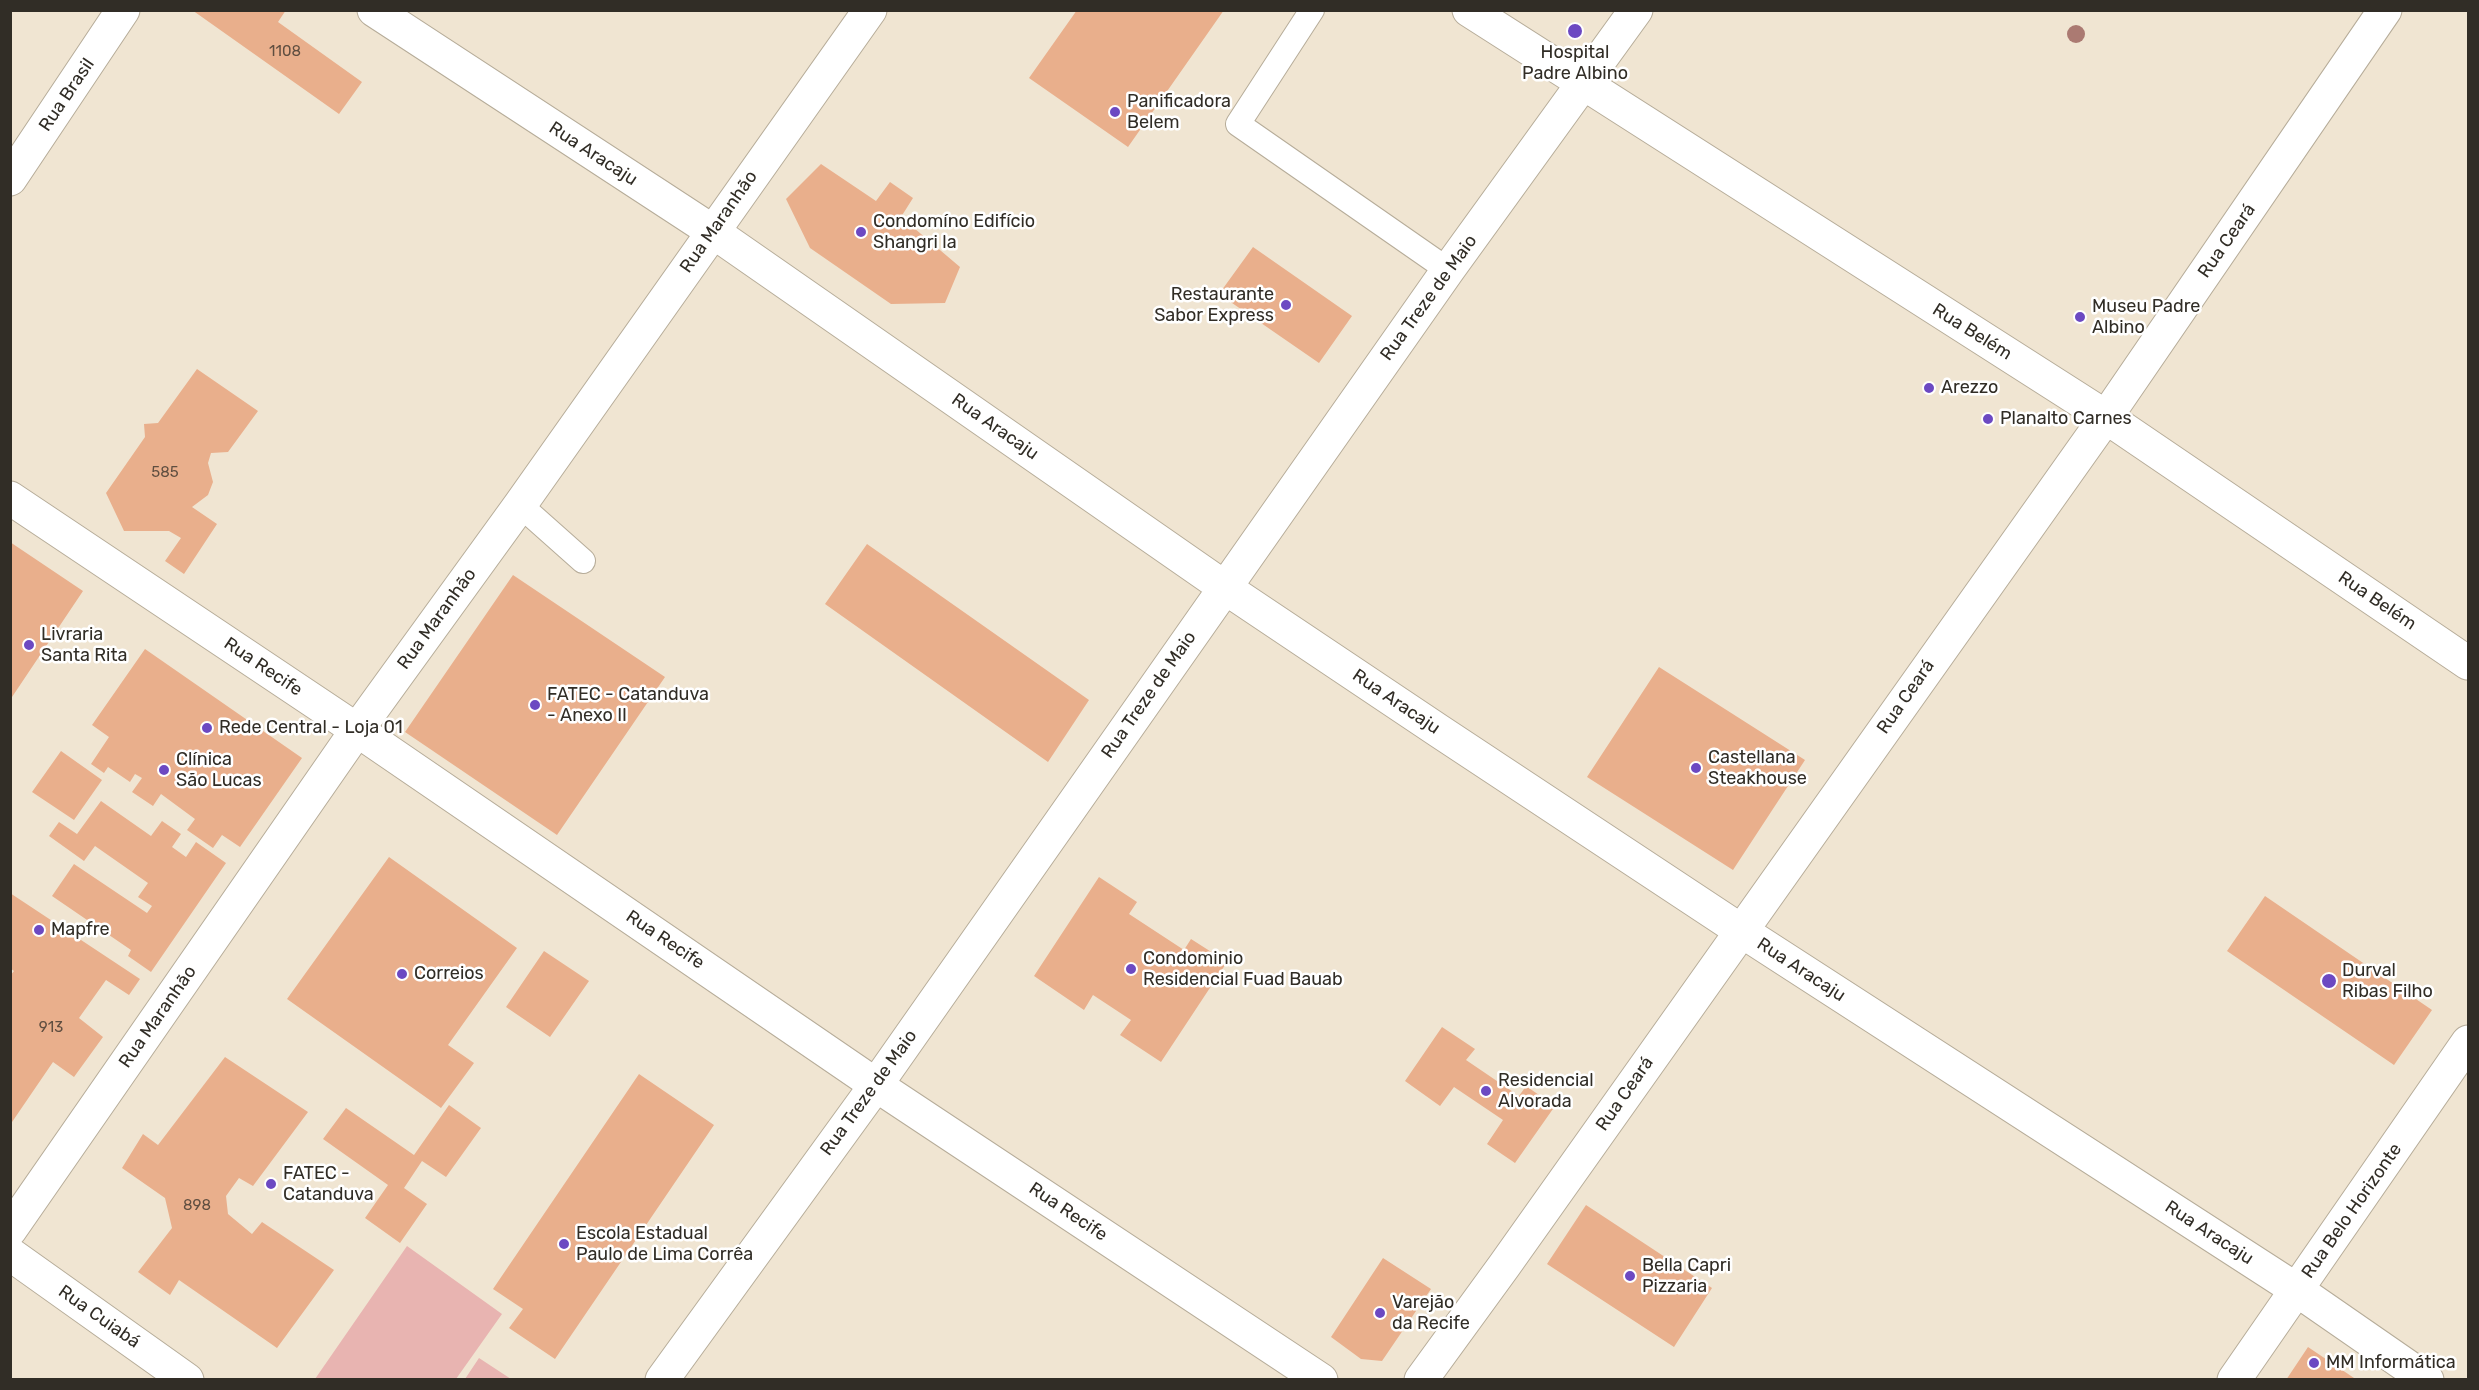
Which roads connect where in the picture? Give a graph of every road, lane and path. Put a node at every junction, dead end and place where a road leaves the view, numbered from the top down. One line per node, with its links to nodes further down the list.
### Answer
1 (123, 10): 9 (street, Rua Brasil)
2 (374, 10): 10 (street, Rua Aracaju)
3 (870, 10): 10 (street, Rua Maranhão)
4 (1312, 10): 11 (lane)
5 (1470, 10): 8 (street, Rua Belém)
6 (1636, 10): 8 (street, Rua Treze de Maio)
7 (2385, 10): 12 (street, Rua Ceará)
8 (1584, 85): 11 (street, Rua Treze de Maio); 12 (street, Rua Belém)
9 (10, 179)
10 (712, 231): 14 (street, Rua Maranhão); 16 (street, Rua Aracaju)
11 (1448, 270): 16 (street, Rua Treze de Maio)
12 (2106, 417): 17 (street, Rua Belém); 19 (street, Rua Ceará)
13 (10, 498): 18 (street, Rua Recife)
14 (520, 505): 15 (lane); 18 (street, Rua Maranhão)
15 (583, 561)
16 (1224, 587): 19 (street, Rua Aracaju); 21 (street, Rua Treze de Maio)
17 (2469, 663)
18 (357, 730): 21 (street, Rua Recife); 22 (street, Rua Maranhão)
19 (1740, 930): 24 (street, Rua Aracaju); 28 (street, Rua Ceará)
20 (2469, 1042): 24 (street, Rua Belo Horizonte)
21 (876, 1085): 26 (street, Rua Treze de Maio); 27 (street, Rua Recife)
22 (10, 1230)
23 (10, 1254): 25 (street, Rua Cuiabá)
24 (2297, 1290): 29 (street, Rua Belo Horizonte); 30 (street, Rua Aracaju)
25 (187, 1380)
26 (662, 1380)
27 (1321, 1380)
28 (1421, 1380)
29 (2234, 1380)
30 (2427, 1380)

